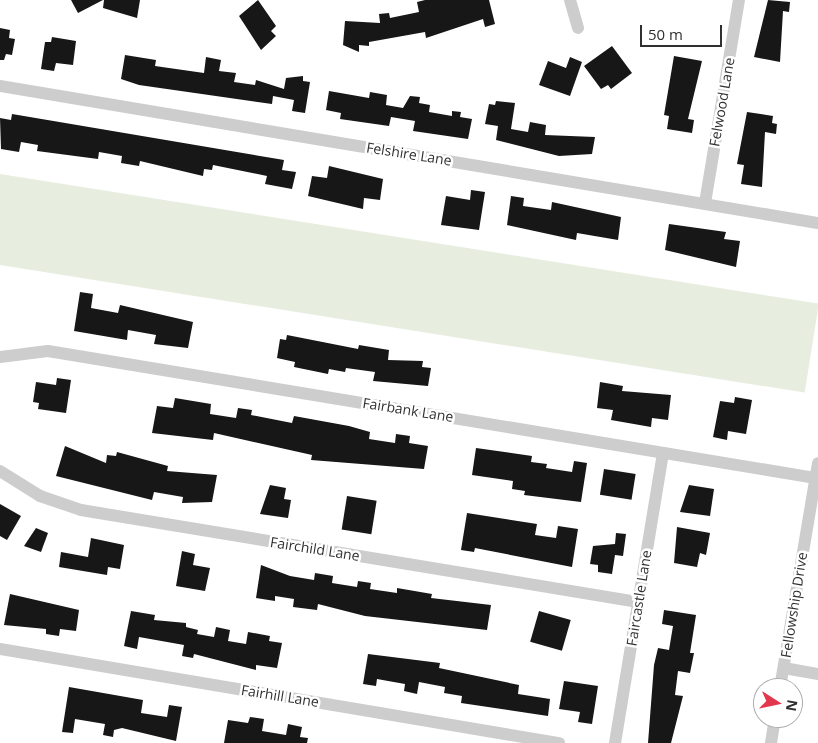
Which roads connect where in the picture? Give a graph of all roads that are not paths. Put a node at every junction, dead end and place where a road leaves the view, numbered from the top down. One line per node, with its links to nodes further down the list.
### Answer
1 (570, 0): 3 (street)
2 (739, 0): 5 (street, Felwood Lane)
3 (578, 28)
4 (0, 86): 5 (street, Felshire Lane)
5 (705, 203): 6 (street, Felshire Lane)
6 (818, 223)
7 (0, 357): 8 (street, Fairbank Lane)
8 (663, 453): 11 (street, Fairbank Lane); 12 (street, Faircastle Lane)
9 (818, 463): 11 (street, Fellowship Drive)
10 (0, 471): 12 (street, Fairchild Lane)
11 (816, 478): 14 (street, Fellowship Drive)
12 (638, 602): 19 (street, Faircastle Lane)
13 (0, 649): 18 (street, Fairhill Lane)
14 (784, 668): 15 (street); 16 (street, Fellowship Drive)
15 (818, 674)
16 (782, 678)
17 (774, 728): 20 (street)
18 (559, 743)
19 (615, 743)
20 (771, 743)

